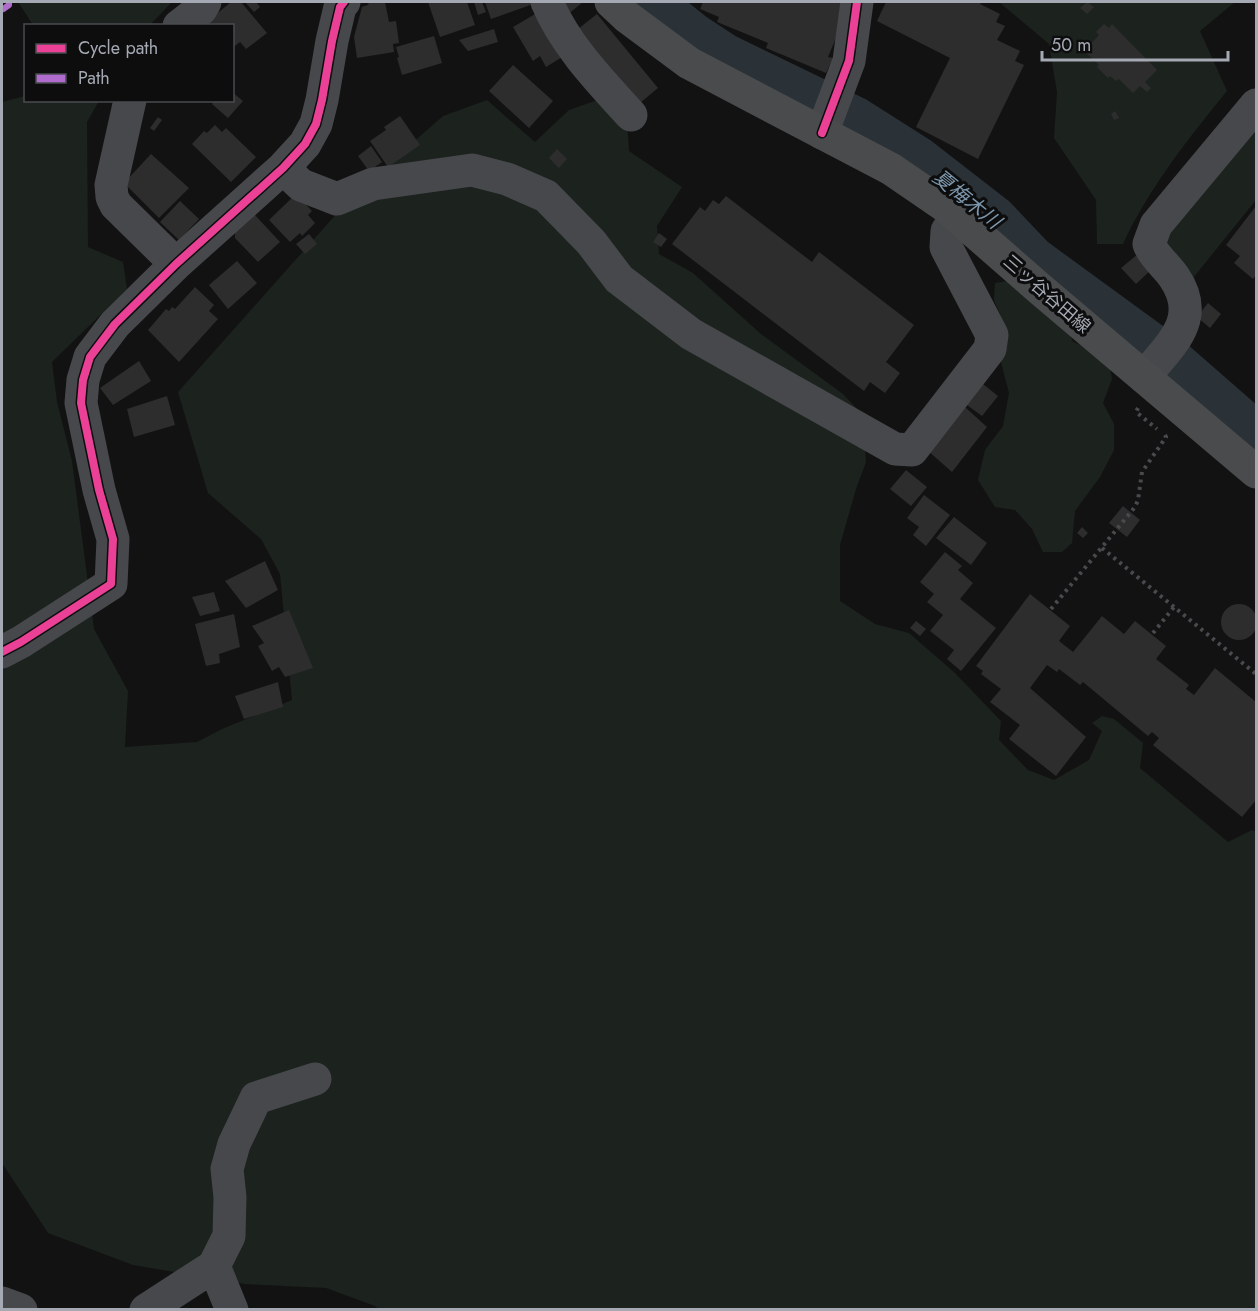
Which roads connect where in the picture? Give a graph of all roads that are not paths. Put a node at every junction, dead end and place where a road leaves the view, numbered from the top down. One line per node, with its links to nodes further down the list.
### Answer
1 (205, 2): 6 (street)
2 (344, 2): 11 (street)
3 (547, 2): 9 (street)
4 (611, 2): 10 (main road, 三ッ谷谷田線)
5 (857, 2): 10 (street)
6 (182, 24)
7 (130, 102): 13 (street)
8 (1257, 105): 14 (street)
9 (631, 115)
10 (828, 118): 12 (main road, 三ッ谷谷田線)
11 (283, 168): 12 (street); 13 (street)
12 (958, 217): 14 (main road, 三ッ谷谷田線)
13 (176, 264): 16 (street)
14 (1155, 369): 15 (main road, 三ッ谷谷田線)
15 (1257, 472)
16 (2, 651)
17 (315, 1079): 18 (street)
18 (214, 1266): 21 (street); 22 (street)
19 (2, 1303): 20 (street)
20 (21, 1310)
21 (146, 1310)
22 (232, 1310)

